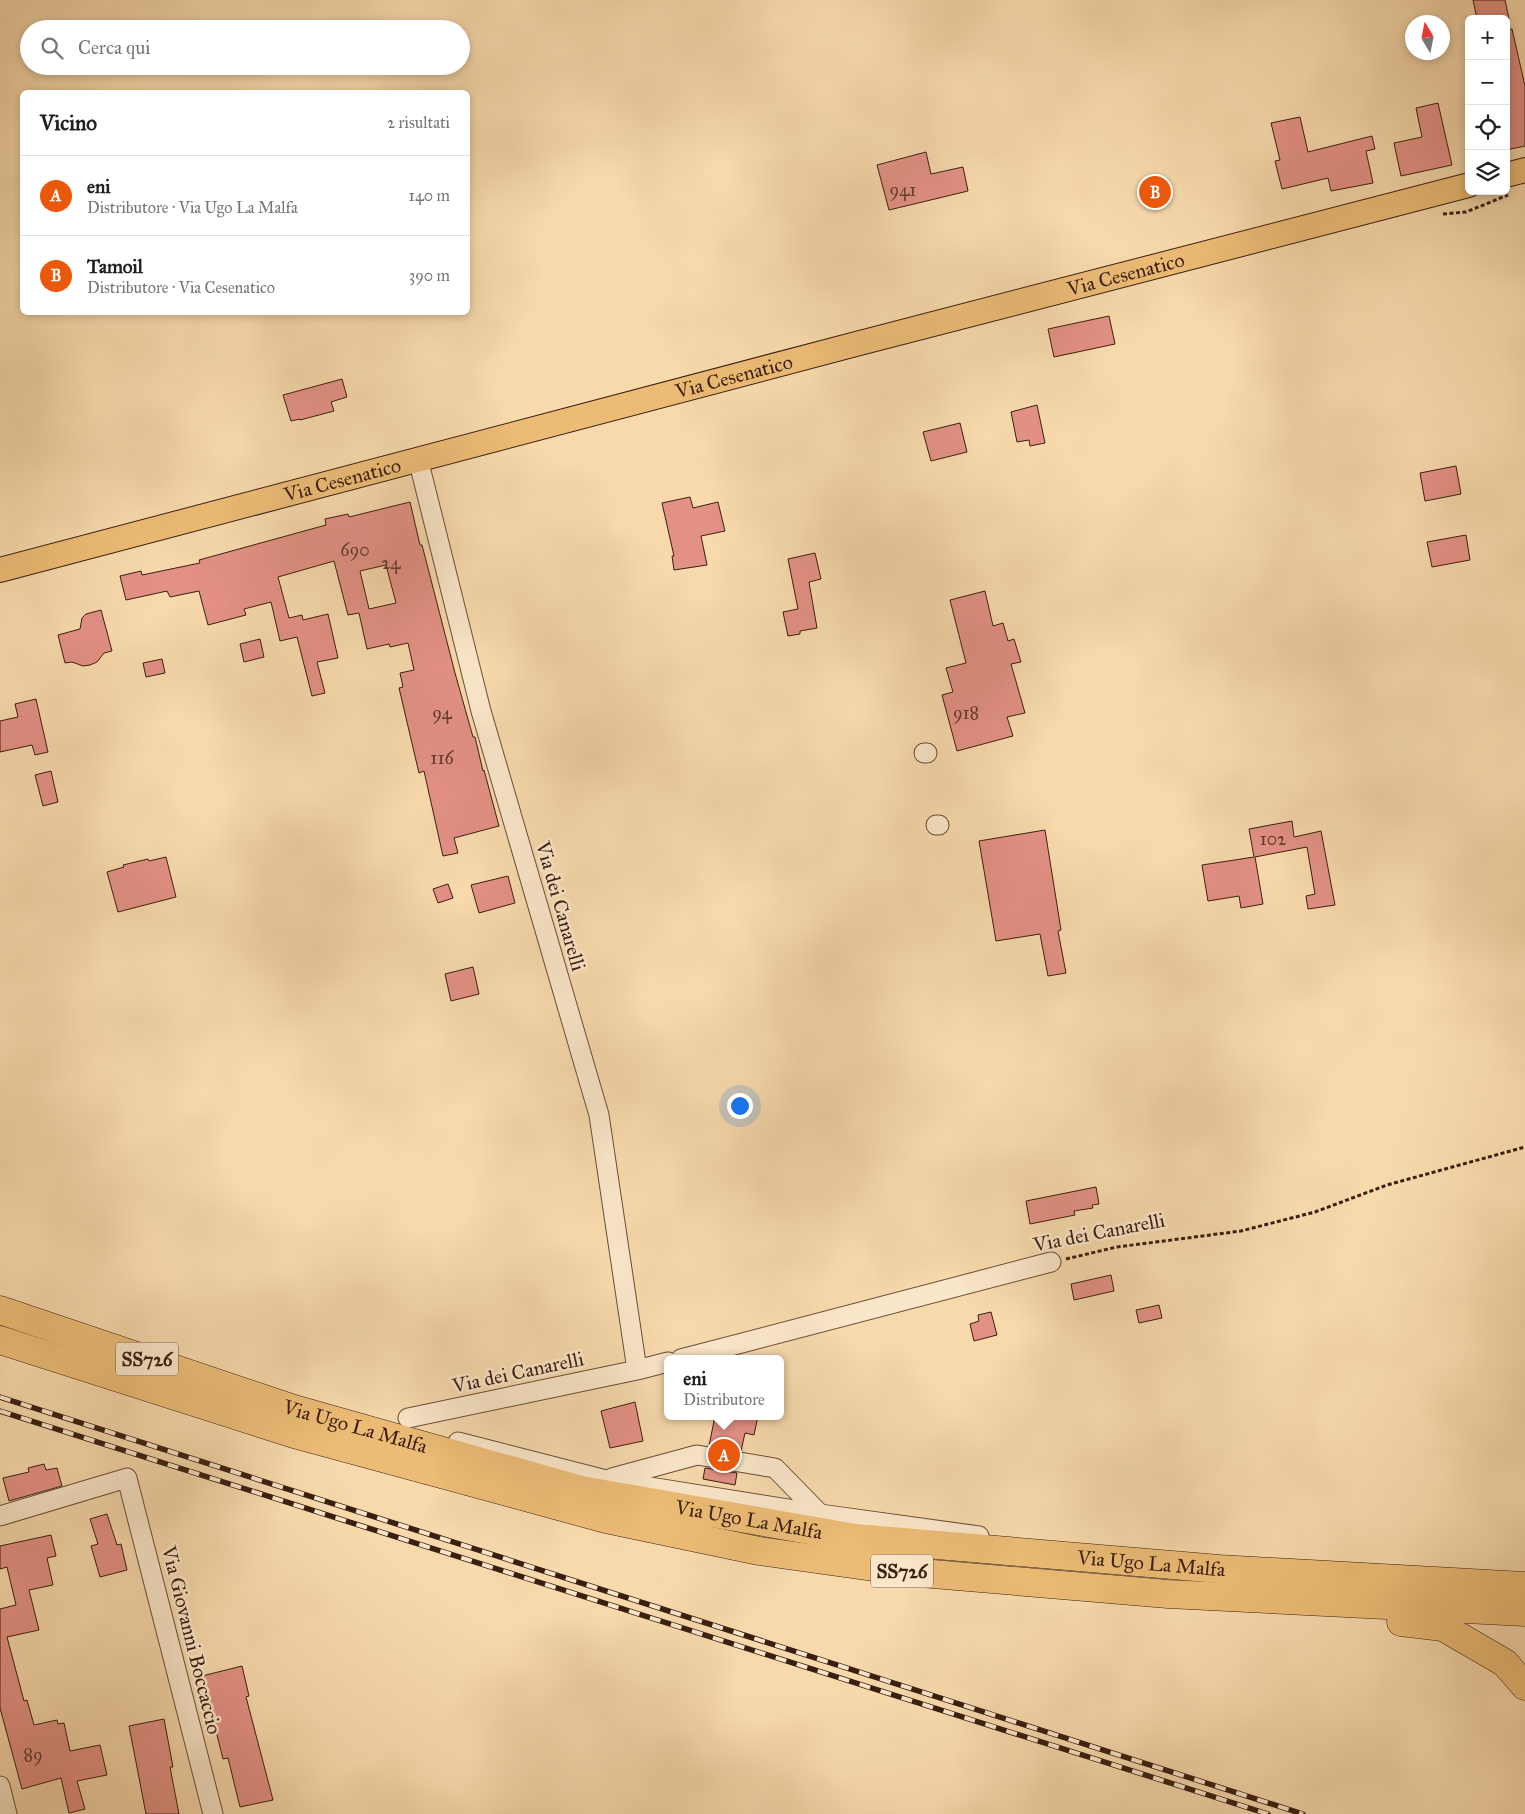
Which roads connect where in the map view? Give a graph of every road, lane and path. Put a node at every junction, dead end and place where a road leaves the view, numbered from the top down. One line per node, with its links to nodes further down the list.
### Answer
1 (1525, 170): 2 (main road)
2 (1510, 174)
3 (1465, 186): 4 (main road, Via Cesenatico)
4 (418, 459): 5 (main road, Via Cesenatico); 12 (street, Via dei Canarelli)
5 (0, 570)
6 (1525, 1147): 7 (path, Via dei Canarelli)
7 (1051, 1262): 10 (street, Via dei Canarelli)
8 (0, 1310): 13 (highway, Via Ugo La Malfa / SS726)
9 (0, 1340): 21 (highway, Via Ugo La Malfa / SS726)
10 (696, 1355)
11 (664, 1363): 12 (street, Via dei Canarelli)
12 (637, 1370): 13 (street, Via dei Canarelli)
13 (410, 1430): 14 (street); 17 (highway, Via Ugo La Malfa / SS726)
14 (606, 1480): 15 (street); 15 (street)
15 (820, 1514): 17 (street)
16 (0, 1516): 26 (street, Via Giovanni Boccaccio)
17 (1002, 1550): 19 (highway, Via Ugo La Malfa / SS726)
18 (1525, 1568): 19 (highway)
19 (1452, 1582): 20 (highway, Via Ugo La Malfa / SS726)
20 (1525, 1586)
21 (1168, 1594): 22 (highway, Via Ugo La Malfa / SS726); 23 (highway)
22 (1525, 1612)
23 (1525, 1686)
24 (0, 1786): 25 (street)
25 (8, 1814)
26 (214, 1814)

